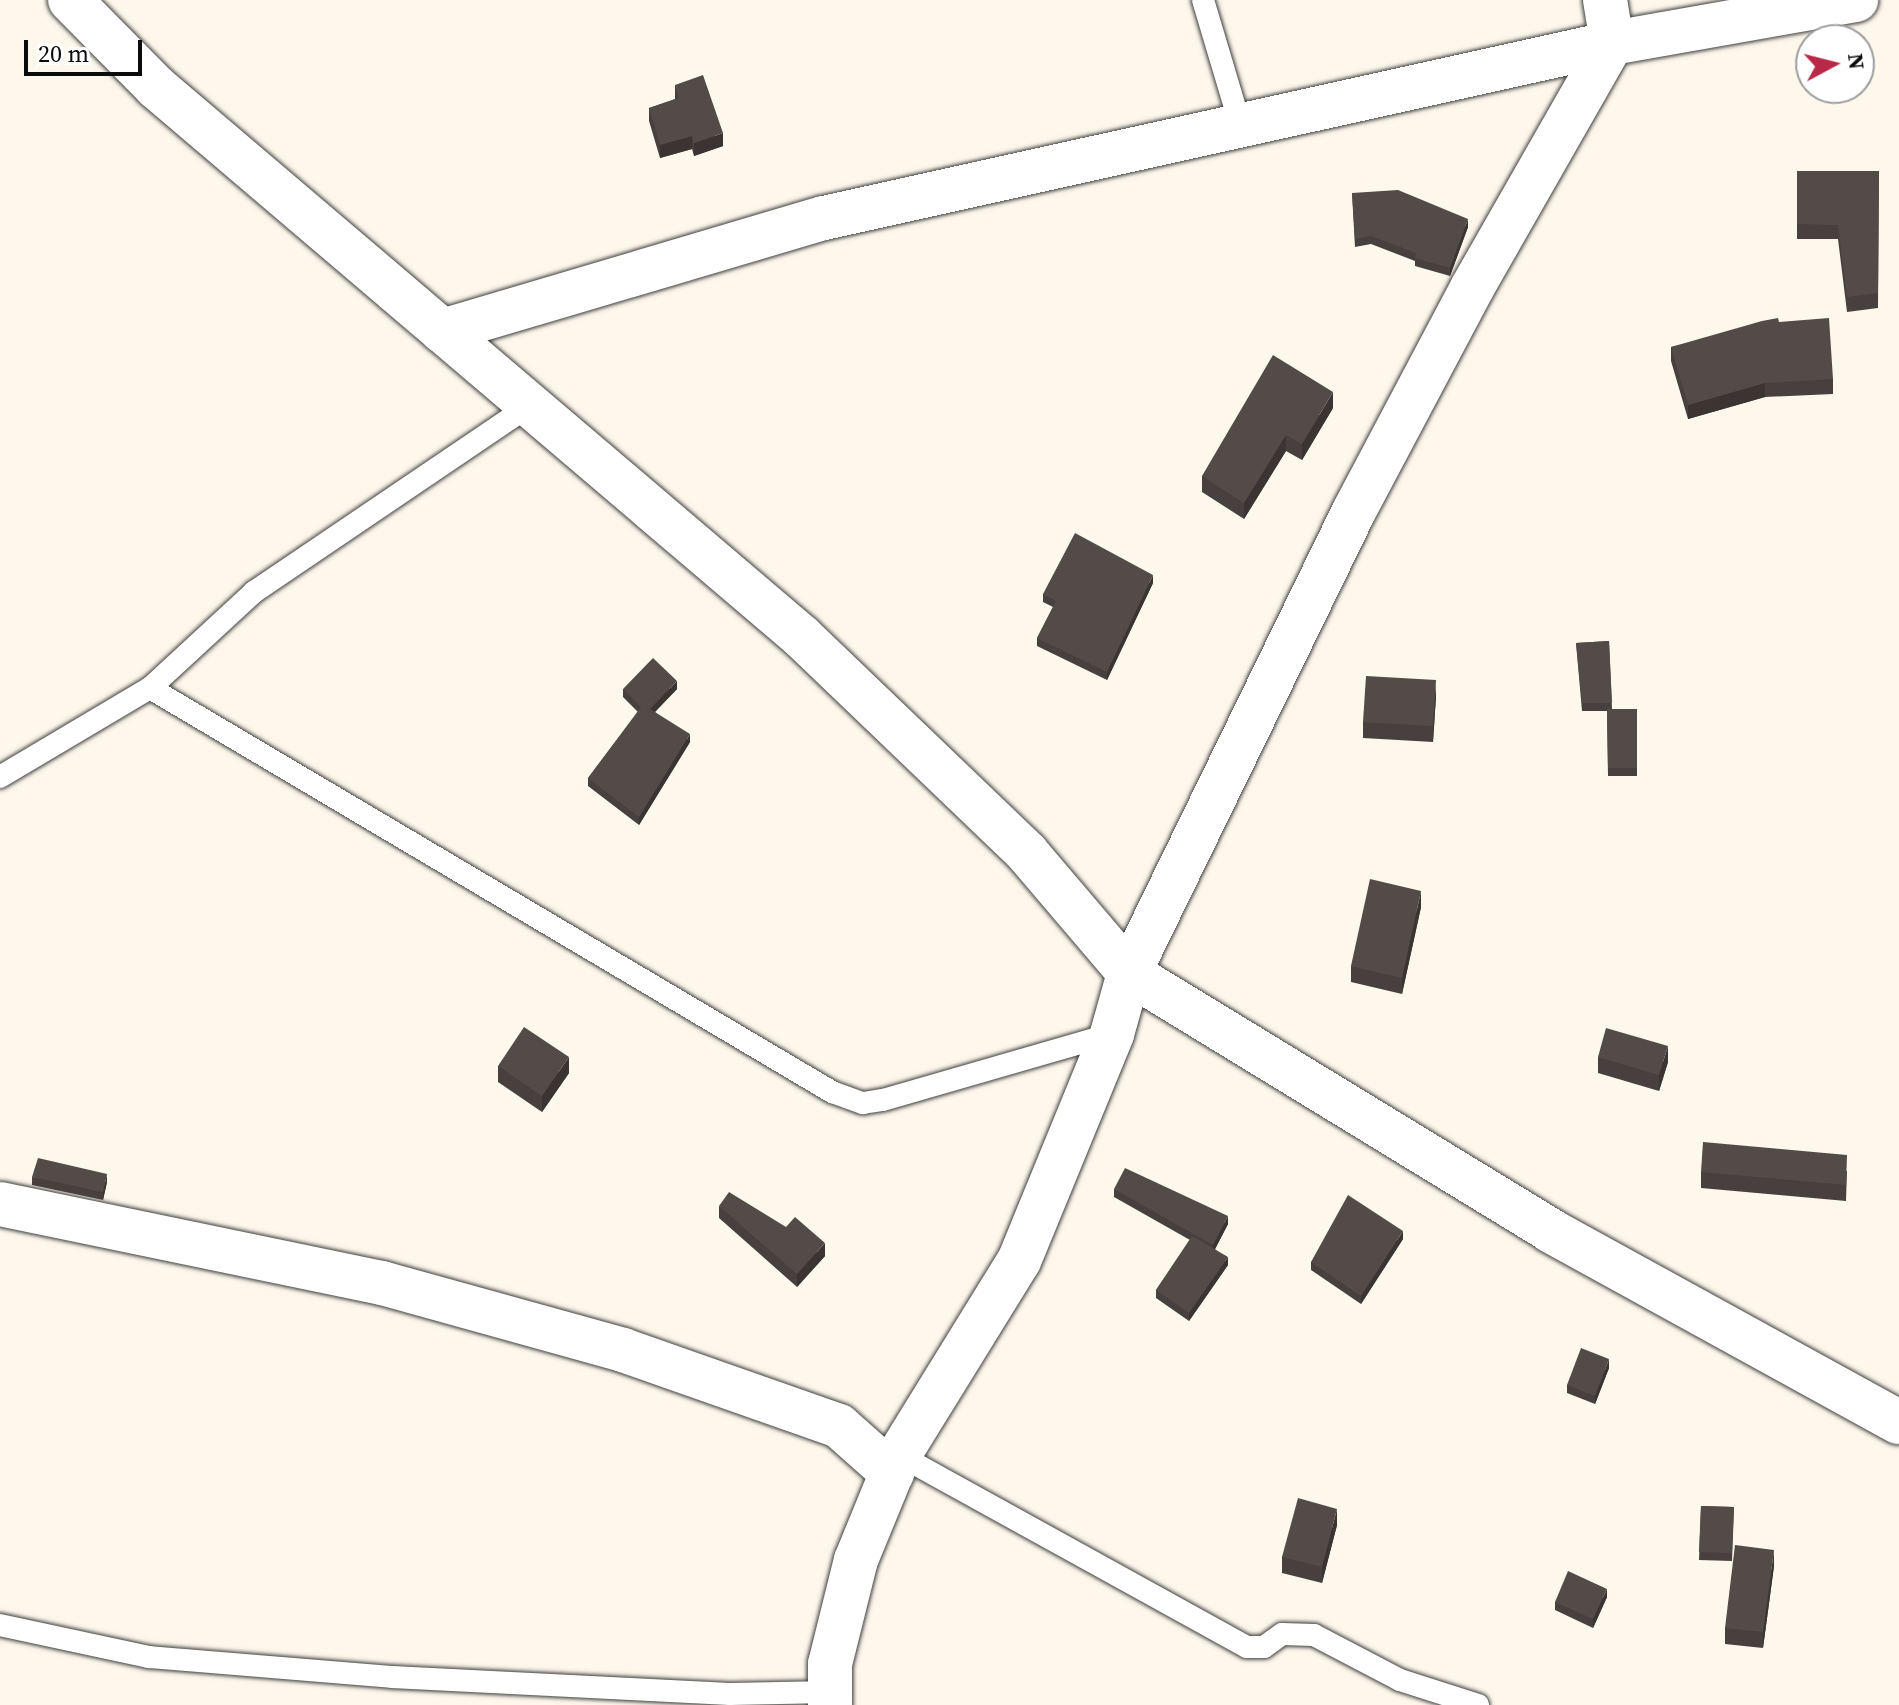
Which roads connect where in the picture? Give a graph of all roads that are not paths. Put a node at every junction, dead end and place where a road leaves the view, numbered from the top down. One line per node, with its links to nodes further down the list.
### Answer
1 (70, 0): 7 (street)
2 (1203, 0): 6 (lane)
3 (1605, 0): 5 (street)
4 (1856, 0): 5 (street)
5 (1612, 43): 6 (street); 11 (street)
6 (1240, 124): 7 (street)
7 (442, 331): 8 (street)
8 (530, 405): 9 (lane); 11 (street)
9 (150, 688): 10 (lane); 12 (lane)
10 (0, 777)
11 (1129, 973): 12 (street); 14 (street)
12 (1112, 1034): 15 (street)
13 (0, 1204): 15 (street)
14 (1899, 1422)
15 (895, 1464): 17 (street); 18 (lane)
16 (0, 1625): 17 (lane)
17 (830, 1698)
18 (1478, 1705)

